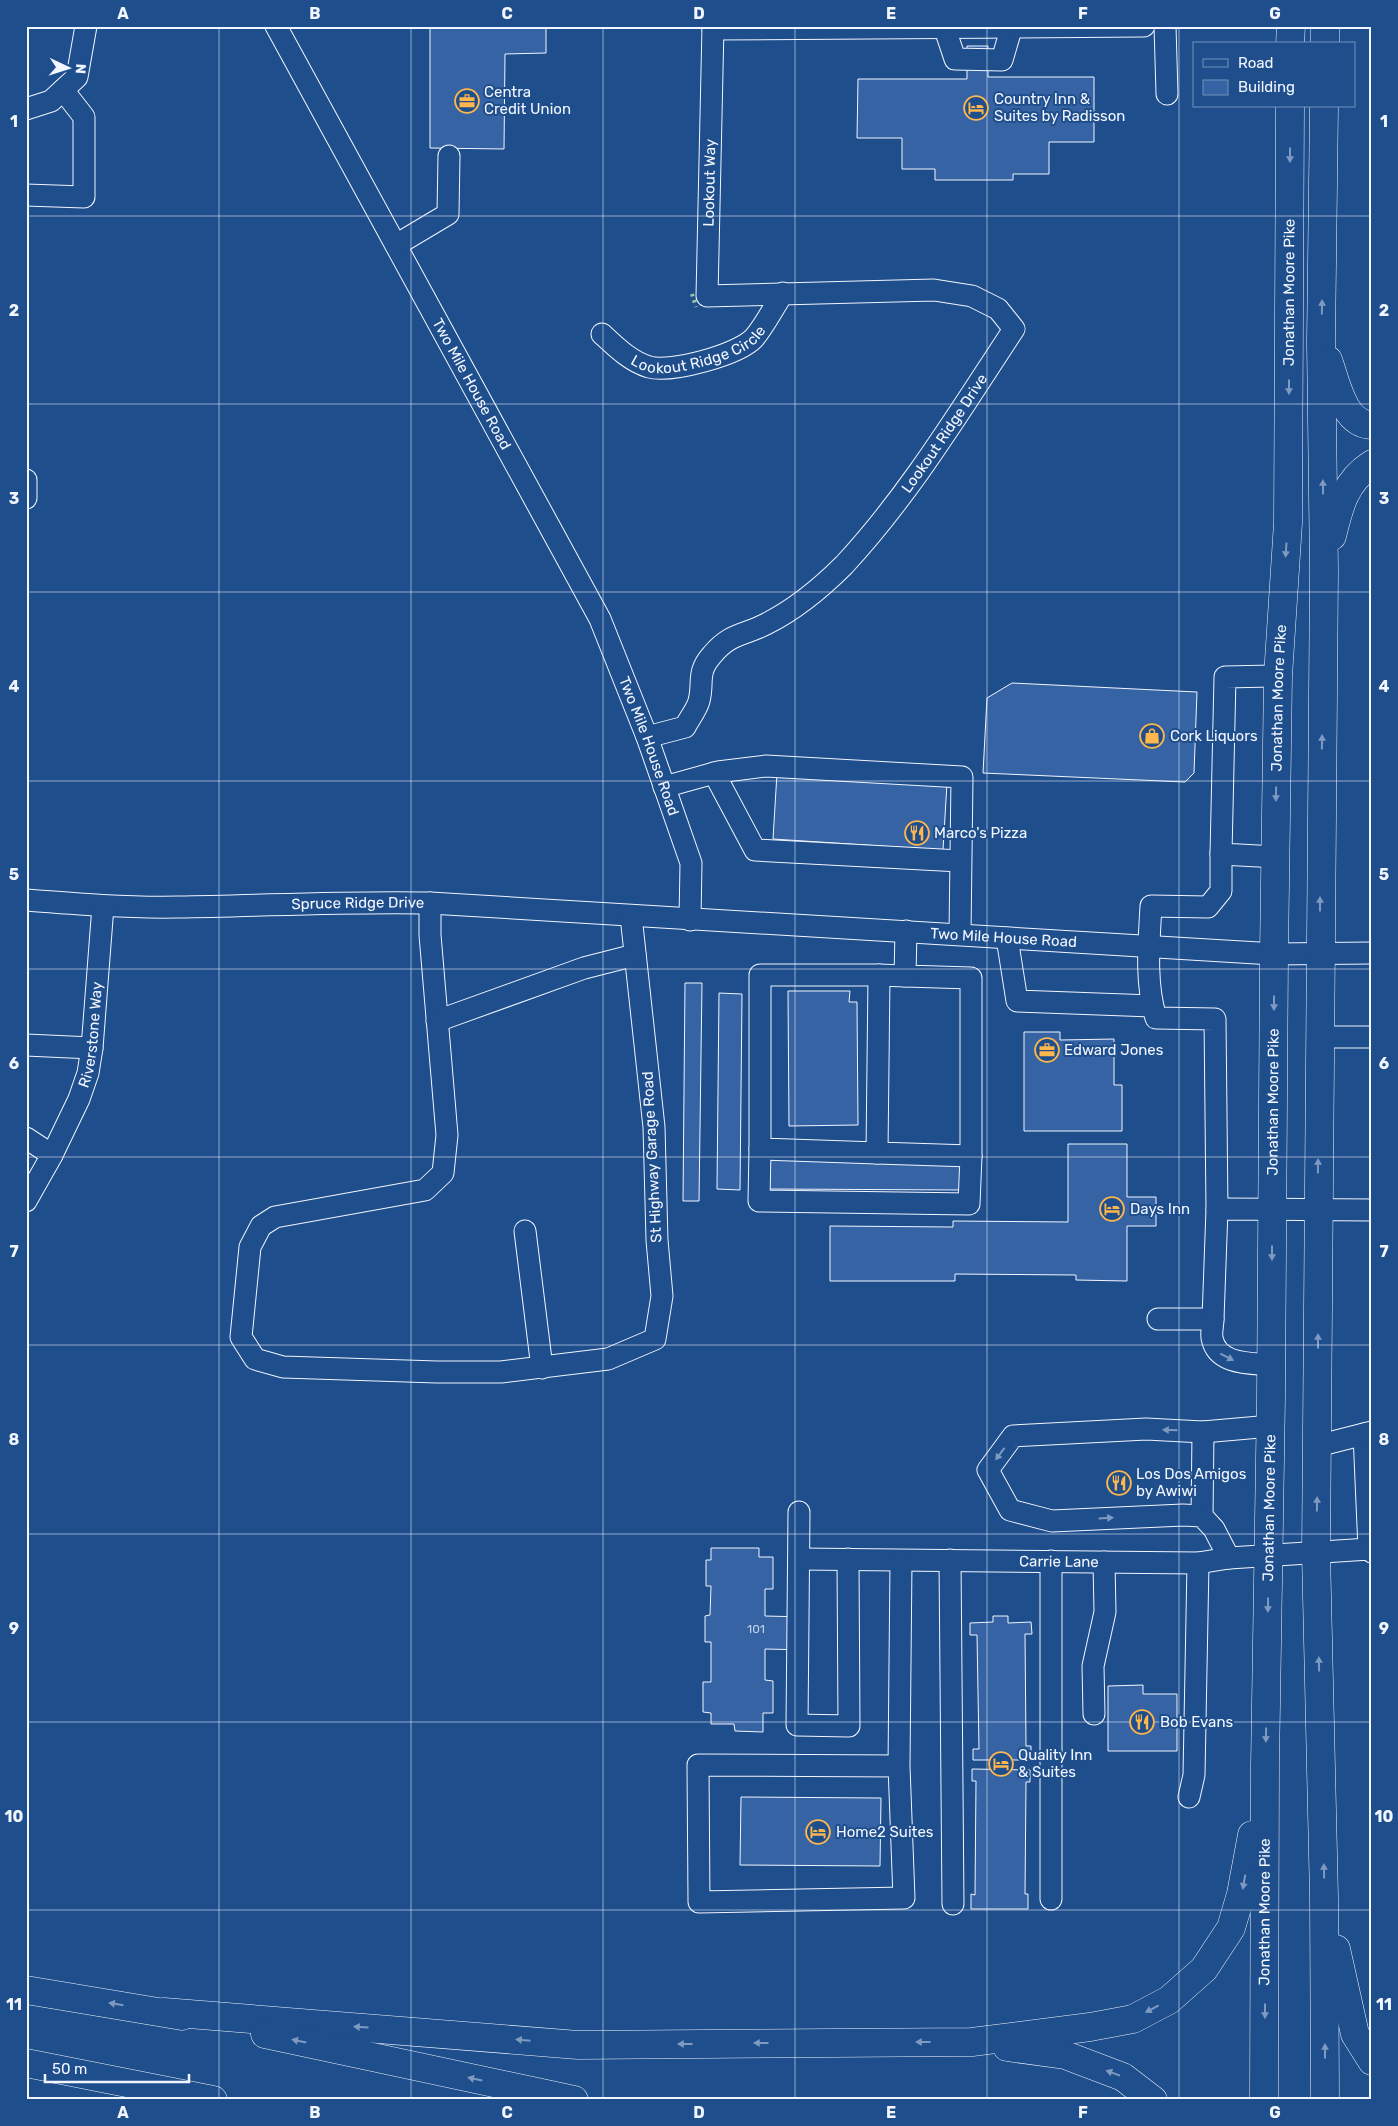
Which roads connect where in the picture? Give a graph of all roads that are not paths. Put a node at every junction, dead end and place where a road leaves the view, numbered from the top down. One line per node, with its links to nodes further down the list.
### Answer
1 (86, 26): 12 (street)
2 (276, 26): 19 (street, Two Mile House Road)
3 (1144, 26): 8 (street)
4 (1165, 26): 13 (street)
5 (1291, 26): 10 (highway)
6 (1325, 26): 11 (highway)
7 (944, 27): 8 (street); 8 (street); 9 (street)
8 (1012, 27)
9 (713, 28): 21 (street, Lookout Way)
10 (1290, 42)
11 (1325, 42)
12 (63, 90): 16 (street); 18 (street)
13 (1167, 94)
14 (1290, 108): 29 (highway, Jonathan Moore Pike, one-way to 29)
15 (1324, 108): 23 (highway, one-way to 15)
16 (26, 109)
17 (449, 156): 19 (street)
18 (26, 195)
19 (396, 245): 30 (street, Two Mile House Road)
20 (783, 293): 21 (street, Lookout Ridge Drive); 22 (street, Lookout Ridge Circle); 30 (street, Lookout Ridge Drive)
21 (707, 296)
22 (602, 334)
23 (1322, 342): 24 (highway); 28 (highway, one-way to 23)
24 (1372, 425)
25 (1372, 464): 28 (highway)
26 (26, 480): 27 (street)
27 (26, 498)
28 (1324, 571): 45 (highway, one-way to 28)
29 (1278, 676): 33 (street); 34 (highway, Jonathan Moore Pike, one-way to 34)
30 (647, 737): 32 (street, Two Mile House Road)
31 (714, 773): 32 (street); 35 (street); 35 (street)
32 (664, 787): 40 (street, Two Mile House Road)
33 (1221, 854): 34 (street); 44 (street)
34 (1275, 857): 47 (highway, Jonathan Moore Pike)
35 (960, 861): 42 (street)
36 (26, 900): 38 (street, Spruce Ridge Drive)
37 (430, 903): 38 (street, Spruce Ridge Drive); 39 (street, Spruce Ridge Drive); 52 (street)
38 (103, 906): 56 (street, Riverstone Way)
39 (631, 916): 40 (street, Spruce Ridge Drive); 48 (street, St Highway Garage Road)
40 (690, 920): 41 (street, Two Mile House Road)
41 (906, 931): 42 (street, Two Mile House Road); 50 (street)
42 (960, 934): 43 (street, Two Mile House Road)
43 (1007, 938): 44 (street, Two Mile House Road); 51 (street)
44 (1149, 947): 47 (street, Two Mile House Road); 51 (street)
45 (1320, 953): 46 (street, Two Mile House Road); 47 (street, Two Mile House Road); 53 (highway)
46 (1372, 953)
47 (1274, 954): 64 (highway, Jonathan Moore Pike, one-way to 64)
48 (635, 956): 52 (street); 71 (street, St Highway Garage Road)
49 (879, 974): 50 (street); 58 (street); 59 (street)
50 (906, 976): 61 (street)
51 (1152, 1006): 63 (street)
52 (437, 1021): 71 (street)
53 (1319, 1037): 54 (street); 65 (highway, one-way to 53)
54 (1372, 1037)
55 (26, 1044): 56 (street)
56 (92, 1048): 60 (street, Riverstone Way)
57 (26, 1138): 60 (street)
58 (760, 1149): 59 (street); 61 (street)
59 (877, 1153): 61 (street)
60 (52, 1155): 62 (street, Riverstone Way)
61 (971, 1156)
62 (26, 1201)
63 (1217, 1208): 64 (street); 69 (street)
64 (1272, 1209): 65 (street); 70 (highway, Jonathan Moore Pike, one-way to 70)
65 (1318, 1209): 66 (street); 75 (highway, one-way to 65)
66 (1372, 1210)
67 (525, 1232): 71 (street)
68 (1158, 1319): 69 (street)
69 (1213, 1319): 70 (street, one-way to 70)
70 (1271, 1365): 72 (highway, Jonathan Moore Pike)
71 (542, 1368)
72 (1271, 1426): 73 (street); 80 (highway, Jonathan Moore Pike)
73 (1203, 1432): 77 (street); 77 (street, one-way to 77)
74 (1368, 1433): 75 (street); 78 (street)
75 (1317, 1446): 79 (highway, one-way to 75)
76 (799, 1512): 81 (street)
77 (1202, 1516): 82 (street)
78 (1371, 1550): 79 (street, Carrie Lane)
79 (1316, 1553): 80 (street, Carrie Lane); 93 (highway, one-way to 79)
80 (1270, 1556): 82 (street, Carrie Lane); 91 (highway, Jonathan Moore Pike, one-way to 91)
81 (800, 1558): 83 (street, Carrie Lane); 83 (street)
82 (1229, 1558): 88 (street, Carrie Lane)
83 (848, 1559): 85 (street, Carrie Lane)
84 (950, 1560): 85 (street, Carrie Lane); 86 (street, Carrie Lane); 95 (street)
85 (901, 1561): 90 (street)
86 (1051, 1561): 87 (street, Carrie Lane); 94 (street)
87 (1104, 1562): 88 (street, Carrie Lane); 89 (street)
88 (1198, 1563): 92 (street)
89 (1094, 1714)
90 (899, 1766): 90 (street)
91 (1265, 1766): 98 (highway, one-way to 98); 105 (highway, Jonathan Moore Pike, one-way to 105)
92 (1189, 1797)
93 (1324, 1897): 99 (highway); 106 (highway, one-way to 93)
94 (1051, 1899)
95 (953, 1904)
96 (26, 1990): 97 (highway, one-way to 96)
97 (164, 2012): 98 (highway, one-way to 97); 103 (highway, one-way to 97)
98 (972, 2042): 104 (highway, one-way to 98)
99 (1372, 2061)
100 (35, 2064): 101 (highway); 102 (highway)
101 (137, 2100)
102 (213, 2100)
103 (574, 2100)
104 (1153, 2100)
105 (1264, 2100)
106 (1325, 2100)

